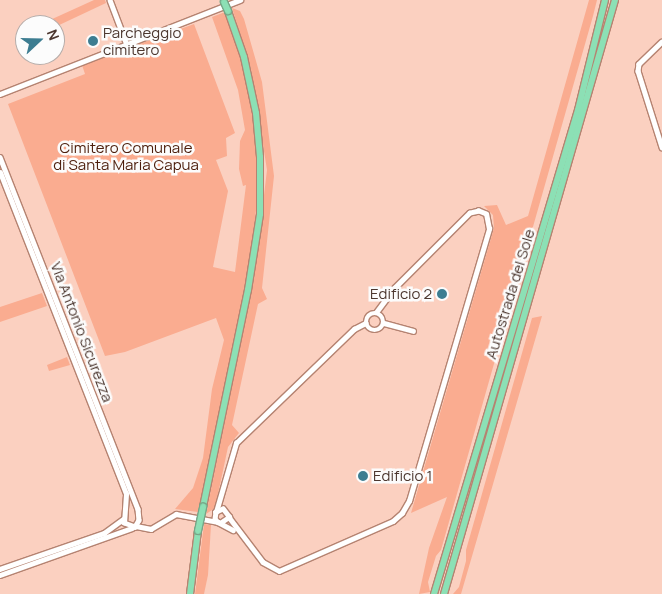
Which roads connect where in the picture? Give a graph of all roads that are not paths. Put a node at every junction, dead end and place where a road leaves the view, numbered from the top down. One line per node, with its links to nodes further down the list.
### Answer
1 (110, 0): 7 (street)
2 (240, 0): 7 (street)
3 (605, 0): 29 (highway, Autostrada del Sole)
4 (615, 0): 30 (highway, Autostrada del Sole)
5 (224, 1): 28 (highway, bridge)
6 (662, 42): 9 (street)
7 (127, 45): 8 (street)
8 (0, 94)
9 (662, 147)
10 (0, 157): 20 (street, Via Antonio Sicurezza)
11 (0, 173): 19 (street, Via Antonio Sicurezza)
12 (377, 312): 13 (street); 14 (street); 25 (street)
13 (384, 323): 14 (street); 15 (street)
14 (366, 324): 16 (street)
15 (413, 332)
16 (222, 497): 17 (street); 18 (street)
17 (226, 511): 18 (street); 21 (street)
18 (216, 513): 22 (street); 23 (street)
19 (125, 516): 20 (street); 24 (street); 26 (street)
20 (138, 516): 24 (street)
21 (228, 517): 23 (street); 25 (street)
22 (204, 519): 23 (street); 24 (street)
23 (219, 523): 25 (street)
24 (134, 527): 27 (street)
25 (237, 532)
26 (0, 568)
27 (0, 575)
28 (190, 594)
29 (434, 594)
30 (444, 594)

